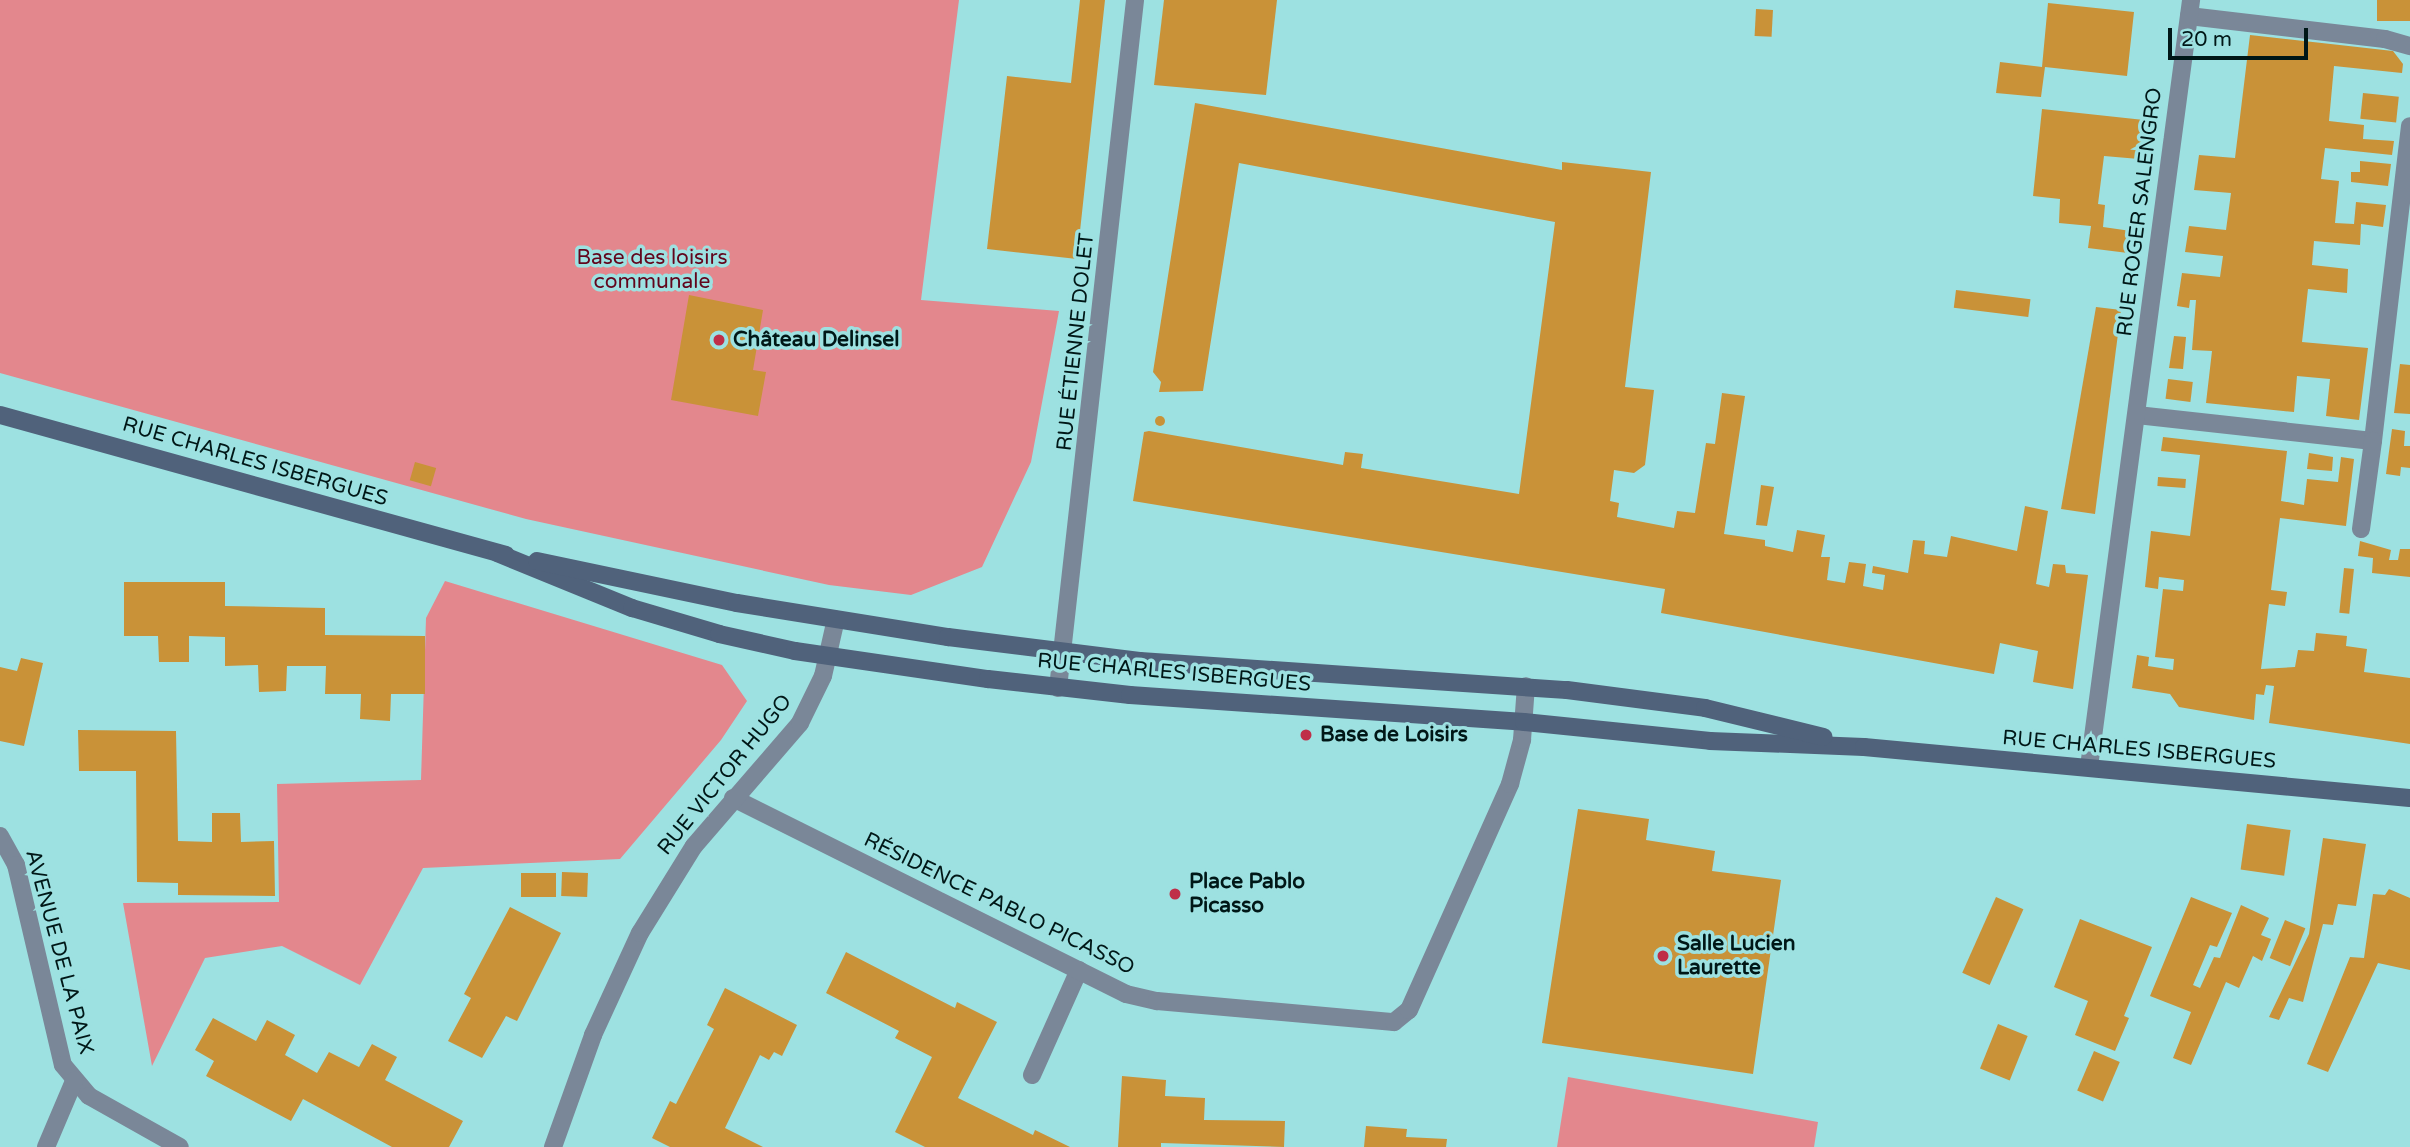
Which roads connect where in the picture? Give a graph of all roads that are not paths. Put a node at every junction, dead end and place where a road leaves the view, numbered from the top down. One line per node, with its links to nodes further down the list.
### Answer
1 (1135, 0): 11 (street, RUE ÉTIENNE DOLET)
2 (2190, 8): 3 (street, RUE ROGER SALENGRO); 6 (street, RUE ROGER SALENGRO)
3 (2410, 46)
4 (2410, 126): 7 (street)
5 (0, 415): 9 (main road, RUE CHARLES ISBERGUES)
6 (2137, 415): 7 (street); 17 (street, RUE ROGER SALENGRO)
7 (2373, 442): 8 (street)
8 (2361, 529)
9 (497, 553): 10 (main road, RUE CHARLES ISBERGUES); 12 (main road, RUE CHARLES ISBERGUES)
10 (836, 619): 11 (main road, RUE CHARLES ISBERGUES); 12 (street, RUE VICTOR HUGO)
11 (1063, 652): 13 (main road, RUE CHARLES ISBERGUES); 14 (street, RUE ÉTIENNE DOLET)
12 (829, 656): 14 (main road, RUE CHARLES ISBERGUES); 18 (street, RUE VICTOR HUGO)
13 (1526, 686): 15 (street, RÉSIDENCE PABLO PICASSO); 16 (main road, RUE CHARLES ISBERGUES)
14 (1058, 688): 15 (main road, RUE CHARLES ISBERGUES)
15 (1524, 722): 16 (main road, RUE CHARLES ISBERGUES); 21 (street, RÉSIDENCE PABLO PICASSO)
16 (1864, 747): 17 (main road, RUE CHARLES ISBERGUES)
17 (2089, 768): 19 (main road, RUE CHARLES ISBERGUES)
18 (733, 798): 21 (street, RÉSIDENCE PABLO PICASSO); 26 (street, RUE VICTOR HUGO)
19 (2410, 798)
20 (0, 836): 23 (street, AVENUE DE LA PAIX)
21 (1079, 970): 22 (street)
22 (1032, 1075)
23 (74, 1081): 24 (street); 25 (street, AVENUE DE LA PAIX)
24 (46, 1147)
25 (180, 1147)
26 (553, 1147)

